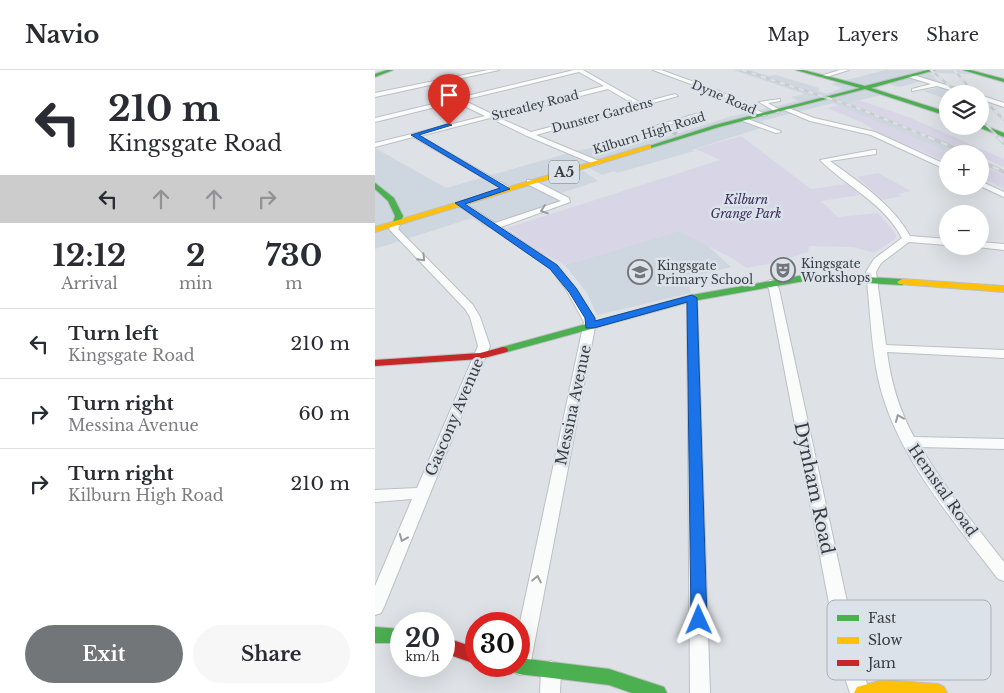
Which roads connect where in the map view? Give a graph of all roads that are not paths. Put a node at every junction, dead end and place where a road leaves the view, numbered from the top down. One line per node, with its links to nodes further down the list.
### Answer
1 (391, 70): 9 (main road)
2 (496, 70): 18 (street)
3 (579, 70): 15 (street); 20 (street)
4 (656, 70): 27 (street, Dyne Road)
5 (798, 70): 11 (main road)
6 (846, 70): 11 (street)
7 (933, 70): 10 (main road, Kilburn High Road / A5)
8 (965, 70): 12 (main road)
9 (375, 76)
10 (910, 76): 13 (street); 16 (main road, Kilburn High Road / A5)
11 (825, 80): 16 (main road)
12 (1004, 81)
13 (937, 84): 14 (street); 17 (street)
14 (940, 85)
15 (608, 87): 22 (street); 28 (street, Streatley Road)
16 (866, 88): 23 (main road, Kilburn High Road / A5); 25 (main road)
17 (914, 90)
18 (375, 95)
19 (675, 96): 22 (street, Dunster Gardens)
20 (457, 100): 28 (street); 29 (street)
21 (989, 100): 24 (street)
22 (640, 105): 35 (street, Dunster Gardens)
23 (781, 106): 27 (main road, Kilburn High Road / A5); 40 (street)
24 (1004, 106)
25 (939, 111)
26 (702, 114): 31 (street)
27 (764, 114): 30 (main road, Kilburn High Road / A5)
28 (488, 116): 34 (street, Streatley Road); 35 (street)
29 (375, 120)
30 (745, 120): 33 (street); 39 (main road, Kilburn High Road / A5)
31 (664, 128)
32 (989, 129): 36 (main road)
33 (778, 132)
34 (414, 135): 37 (street, Streatley Road); 44 (street)
35 (529, 135): 39 (street)
36 (1004, 135)
37 (375, 145)
38 (873, 152): 50 (street)
39 (596, 163): 41 (main road, Kilburn High Road / A5)
40 (939, 164)
41 (530, 182): 44 (main road, Kilburn High Road / A5); 48 (street, one-way to 48)
42 (375, 184): 47 (main road)
43 (989, 188): 45 (street)
44 (506, 189): 46 (main road, Kilburn High Road / A5)
45 (1004, 195)
46 (459, 203): 47 (main road, Kilburn High Road / A5); 48 (street, Messina Avenue)
47 (397, 223): 49 (main road, Kilburn High Road / A5); 61 (street, Gascony Avenue, one-way to 61)
48 (495, 226): 58 (street, Messina Avenue)
49 (375, 230)
50 (907, 239): 51 (street); 54 (street)
51 (939, 241)
52 (989, 245): 53 (street)
53 (1004, 246)
54 (871, 280): 55 (main road); 56 (main road); 59 (street, Hemstal Road)
55 (770, 283): 57 (main road); 68 (street, Dynham Road)
56 (1004, 290)
57 (692, 298): 58 (main road); 78 (street)
58 (590, 326): 61 (main road); 70 (street, Messina Avenue, one-way to 58)
59 (880, 348): 60 (street); 63 (street, Hemstal Road, one-way to 59)
60 (1004, 354)
61 (480, 356): 62 (main road); 65 (street, Gascony Avenue)
62 (375, 363)
63 (908, 442): 64 (street); 67 (street, Hemstal Road)
64 (1004, 444)
65 (421, 493): 66 (street); 69 (street, Gascony Avenue, one-way to 69)
66 (375, 496)
67 (1004, 574)
68 (838, 600)
69 (375, 607)
70 (530, 613)
71 (375, 635): 72 (main road)
72 (390, 636)
73 (530, 667): 74 (main road)
74 (551, 670): 76 (street); 77 (main road)
75 (856, 680): 79 (street, Dynham Road)
76 (550, 693)
77 (658, 693)
78 (700, 693)
79 (861, 693): 80 (main road)
80 (938, 693)

